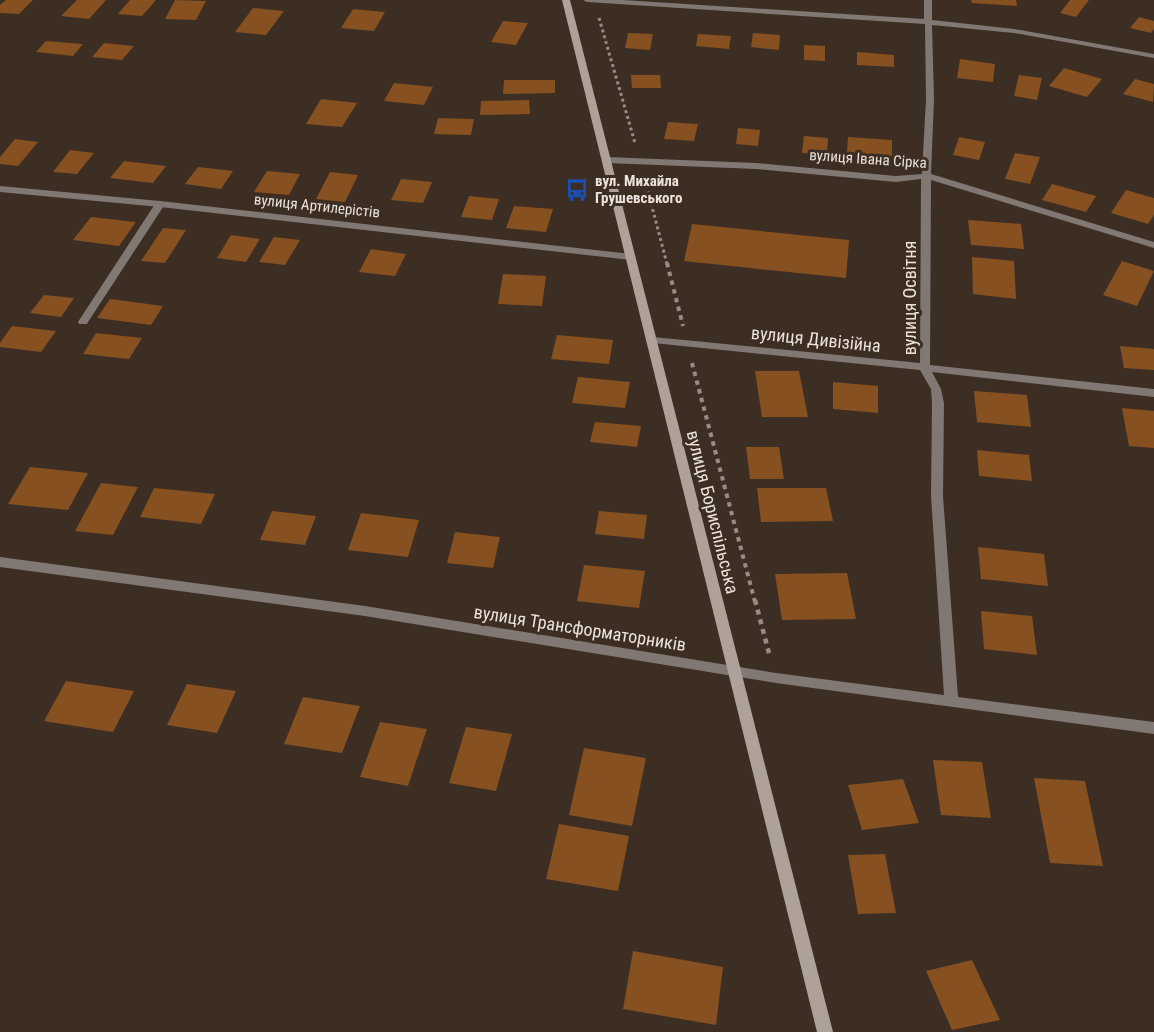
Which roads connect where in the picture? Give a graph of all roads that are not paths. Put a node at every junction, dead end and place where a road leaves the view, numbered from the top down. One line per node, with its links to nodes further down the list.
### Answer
1 (566, 0): 6 (main road, вулиця Бориспільська)
2 (587, 0): 4 (street)
3 (928, 0): 4 (street, вулиця Освітня)
4 (928, 22): 5 (street); 7 (street, вулиця Освітня)
5 (1154, 56)
6 (607, 160): 7 (street, вулиця Івана Сірка); 11 (main road, вулиця Бориспільська)
7 (926, 176): 10 (street, вулиця Івана Сірка); 14 (street, вулиця Освітня)
8 (0, 189): 9 (street, вулиця Артилерістів)
9 (160, 204): 11 (street, вулиця Артилерістів); 12 (street)
10 (1154, 244)
11 (631, 257): 13 (main road, вулиця Бориспільська)
12 (83, 322)
13 (653, 340): 14 (street, вулиця Дивізійна); 17 (main road, вулиця Бориспільська)
14 (925, 369): 15 (street, вулиця Дивізійна); 18 (street, вулиця Освітня)
15 (1154, 393)
16 (0, 562): 17 (street, вулиця Трансформаторників)
17 (735, 672): 18 (street, вулиця Трансформаторників); 20 (main road, вулиця Бориспільська)
18 (951, 700): 19 (street, вулиця Трансформаторників)
19 (1154, 728)
20 (825, 1032)

